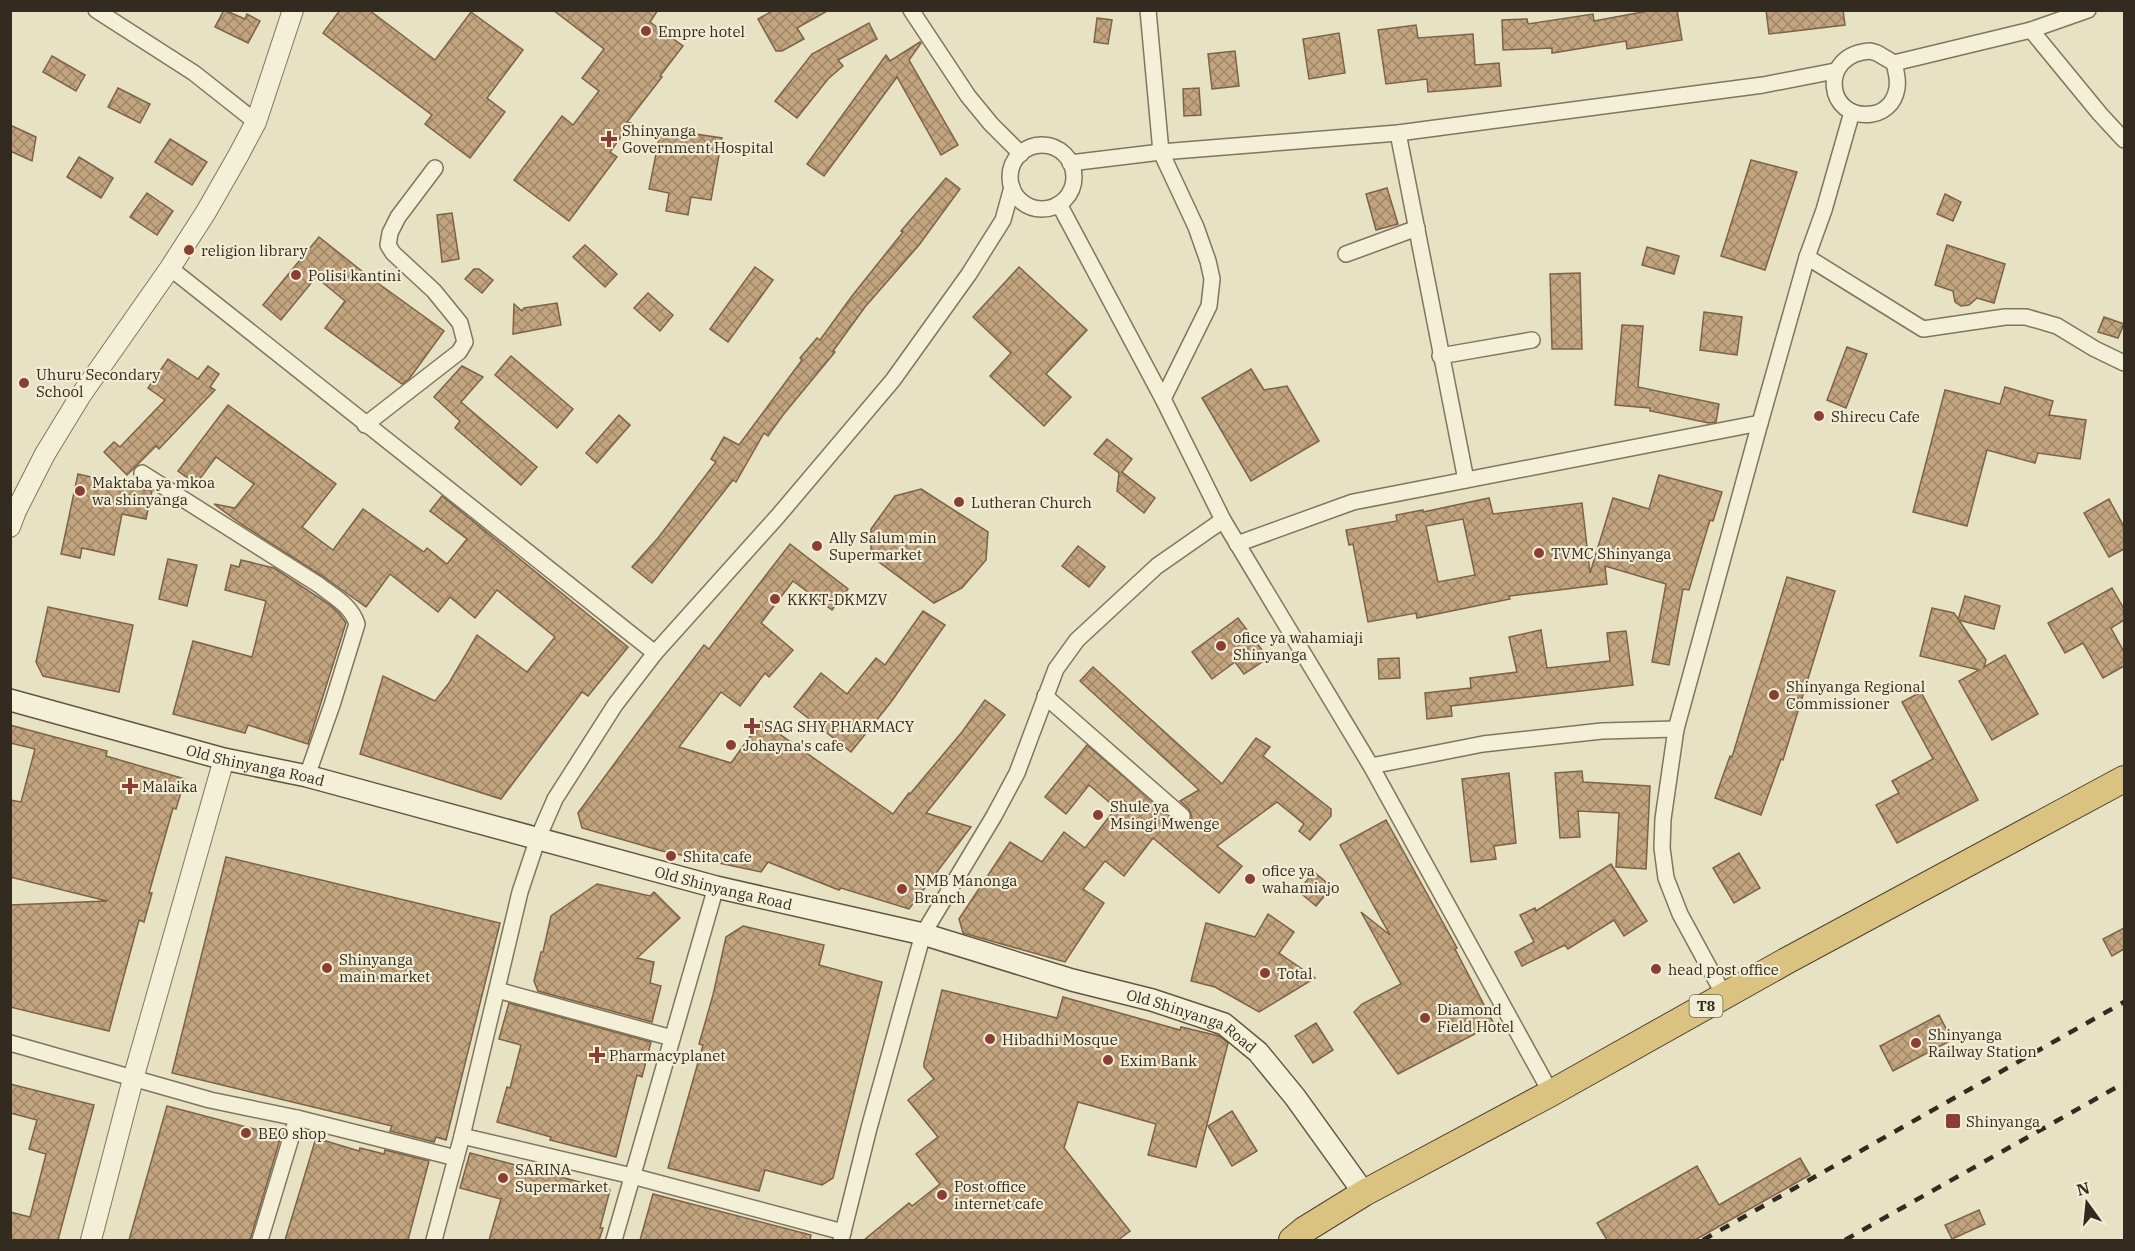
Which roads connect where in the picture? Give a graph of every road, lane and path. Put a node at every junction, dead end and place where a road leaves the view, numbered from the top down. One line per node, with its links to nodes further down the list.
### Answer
1 (96, 10): 10 (street)
2 (293, 10): 10 (street)
3 (911, 10): 14 (street)
4 (1148, 10): 13 (street)
5 (2079, 12): 6 (street)
6 (2031, 30): 7 (street); 12 (street)
7 (1894, 63): 8 (street); 9 (street)
8 (1835, 71): 9 (street); 11 (street)
9 (1852, 112): 21 (street)
10 (256, 122): 22 (street)
11 (1398, 134): 13 (street); 19 (street)
12 (2124, 140)
13 (1161, 152): 15 (street); 26 (street)
14 (1021, 154): 15 (street); 17 (street)
15 (1070, 163): 18 (street)
16 (435, 168): 28 (street)
17 (1012, 188): 18 (street); 34 (street)
18 (1059, 204): 26 (street)
19 (1417, 228): 20 (street); 24 (street)
20 (1346, 254)
21 (1808, 257): 25 (street); 27 (street)
22 (170, 268): 28 (street); 32 (street)
23 (1532, 340): 24 (street)
24 (1440, 356): 30 (street)
25 (2124, 363)
26 (1163, 399): 31 (street)
27 (1760, 423): 30 (street); 37 (street)
28 (365, 424): 34 (street)
29 (142, 473): 40 (street)
30 (1466, 480): 33 (street)
31 (1223, 520): 33 (street); 35 (street)
32 (10, 527)
33 (1236, 544): 39 (street)
34 (655, 653): 43 (street)
35 (1045, 696): 42 (street); 45 (street)
36 (10, 700): 38 (main road, Old Shinyanga Road)
37 (1676, 729): 39 (street); 47 (street)
38 (224, 759): 40 (main road, Old Shinyanga Road); 50 (street)
39 (1371, 766): 51 (street)
40 (307, 776): 43 (main road, Old Shinyanga Road)
41 (2124, 779): 47 (highway, T8)
42 (1182, 816)
43 (538, 838): 44 (main road, Old Shinyanga Road); 46 (street)
44 (716, 887): 45 (main road, Old Shinyanga Road); 48 (street)
45 (923, 934): 56 (main road, Old Shinyanga Road); 57 (street)
46 (497, 990): 48 (street); 53 (street)
47 (1724, 995): 51 (highway, T8)
48 (672, 1038): 55 (street)
49 (10, 1043): 50 (street)
50 (133, 1079): 52 (street); 58 (street)
51 (1551, 1093): 56 (highway, T8)
52 (297, 1119): 54 (street); 59 (street)
53 (462, 1136): 54 (street); 55 (street)
54 (456, 1158): 60 (street)
55 (632, 1176): 57 (street); 61 (street)
56 (1364, 1193): 62 (highway, T8)
57 (842, 1236)
58 (92, 1240)
59 (260, 1240)
60 (434, 1240)
61 (614, 1240)
62 (1292, 1240)

